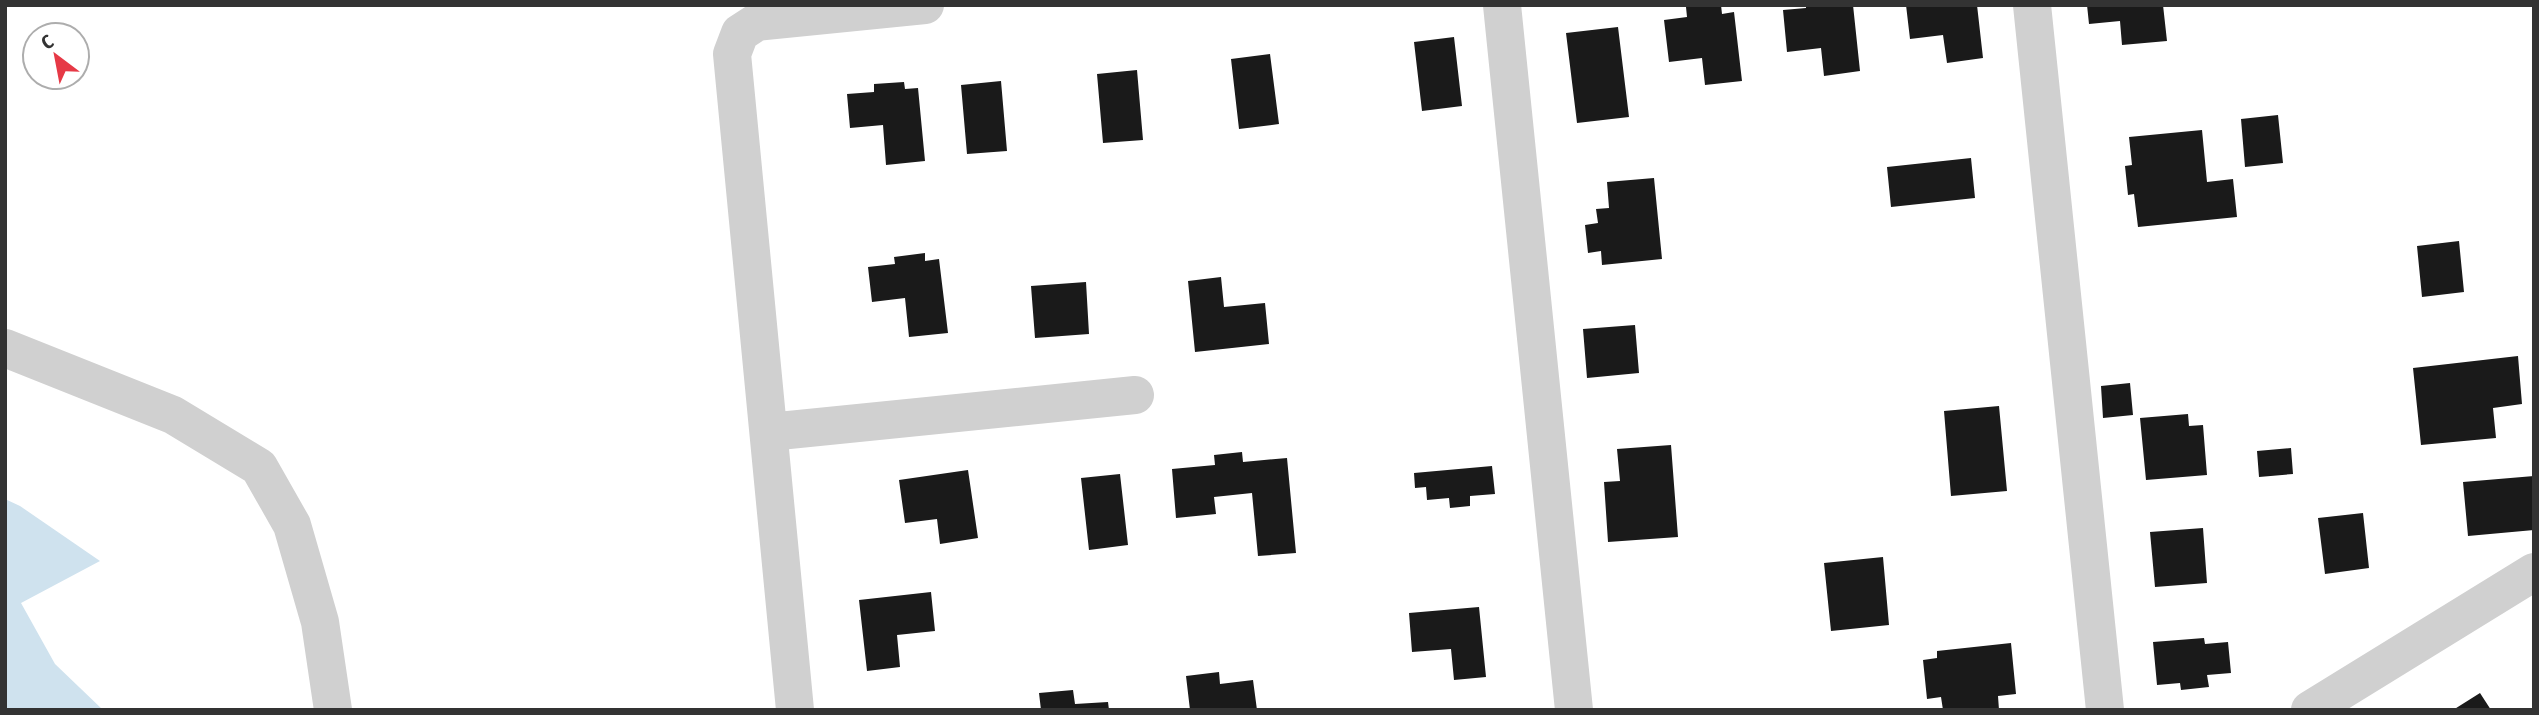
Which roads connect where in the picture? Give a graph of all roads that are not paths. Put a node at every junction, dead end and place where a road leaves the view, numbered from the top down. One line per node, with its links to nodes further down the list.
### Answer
1 (925, 5): 6 (street)
2 (1502, 5): 10 (street)
3 (2032, 5): 11 (street)
4 (5, 348): 8 (street)
5 (1135, 395): 6 (street)
6 (769, 432): 9 (street)
7 (2534, 572): 12 (street)
8 (333, 710)
9 (795, 710)
10 (1574, 710)
11 (2105, 710)
12 (2310, 710)

